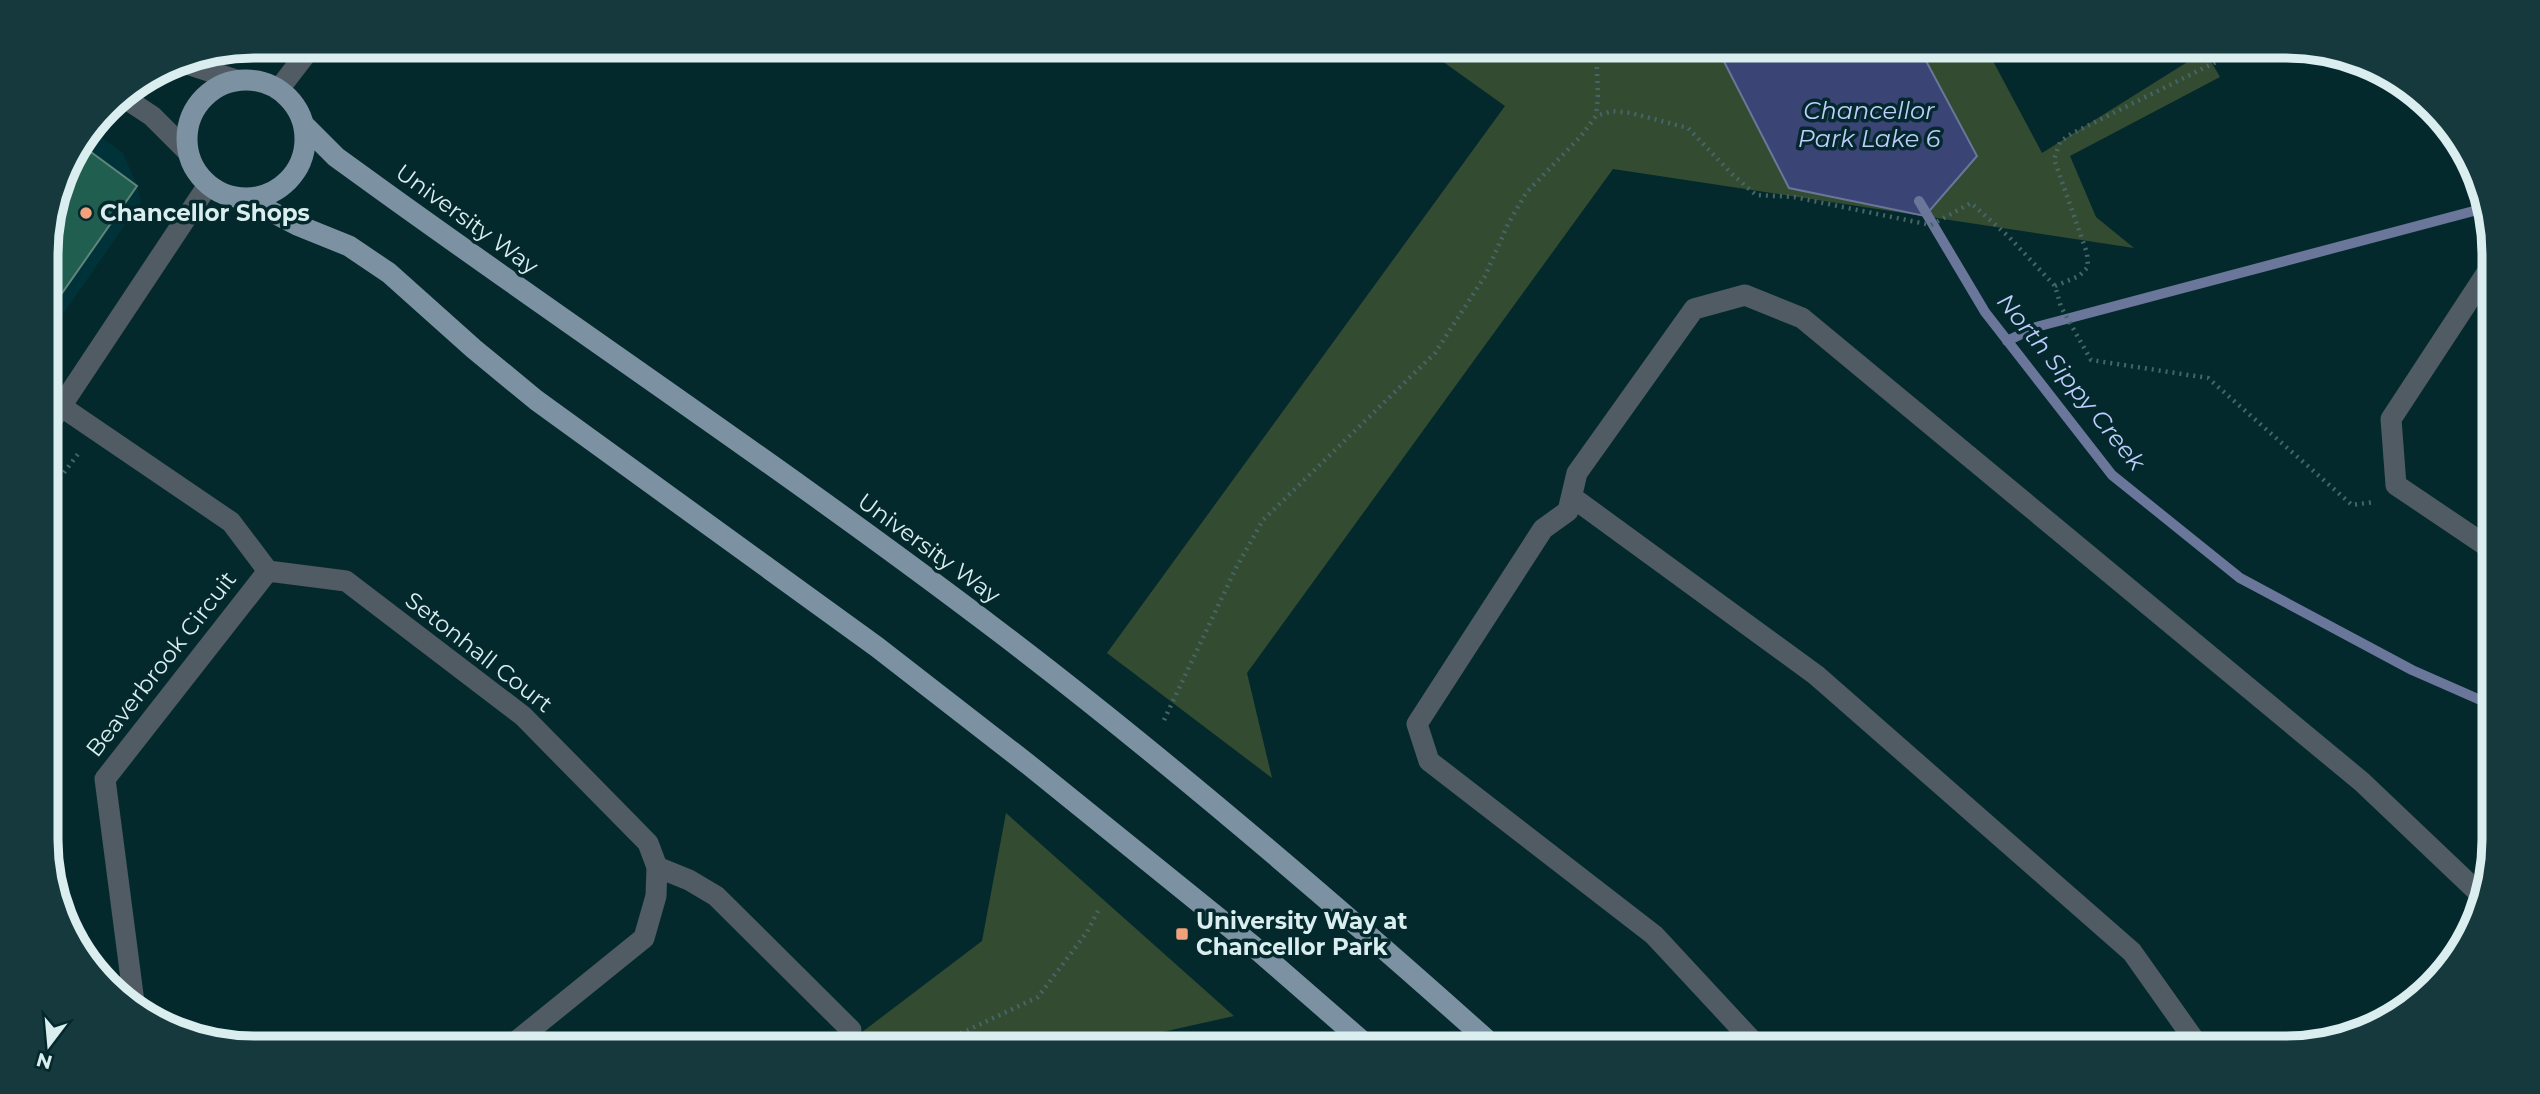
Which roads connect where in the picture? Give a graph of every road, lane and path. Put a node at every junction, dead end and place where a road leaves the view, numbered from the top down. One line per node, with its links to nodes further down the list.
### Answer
1 (303, 58): 6 (street)
2 (1596, 58): 8 (path)
3 (2224, 58): 14 (path)
4 (196, 67): 5 (street)
5 (236, 80): 6 (main road); 10 (main road)
6 (279, 89): 9 (main road)
7 (130, 102): 10 (street)
8 (1596, 117): 14 (path); 23 (path)
9 (304, 125): 12 (main road); 32 (main road, University Way)
10 (187, 152): 11 (main road)
11 (208, 185): 12 (main road); 15 (street)
12 (246, 198): 31 (main road)
13 (2482, 280): 19 (street)
14 (2054, 286): 19 (path)
15 (62, 407): 16 (street); 17 (street)
16 (58, 412)
17 (96, 431): 18 (path); 22 (street)
18 (58, 481)
19 (2396, 485): 21 (street)
20 (1572, 497): 25 (street); 33 (street); 34 (street)
21 (2482, 543)
22 (268, 570): 24 (street, Setonhall Court); 27 (street, Beaverbrook Circuit)
23 (1164, 720)
24 (657, 867): 28 (street); 29 (street)
25 (2475, 890)
26 (1098, 911): 30 (path)
27 (133, 995)
28 (851, 1030)
29 (523, 1036)
30 (952, 1036)
31 (1356, 1036)
32 (1482, 1036)
33 (1748, 1036)
34 (2192, 1036)

